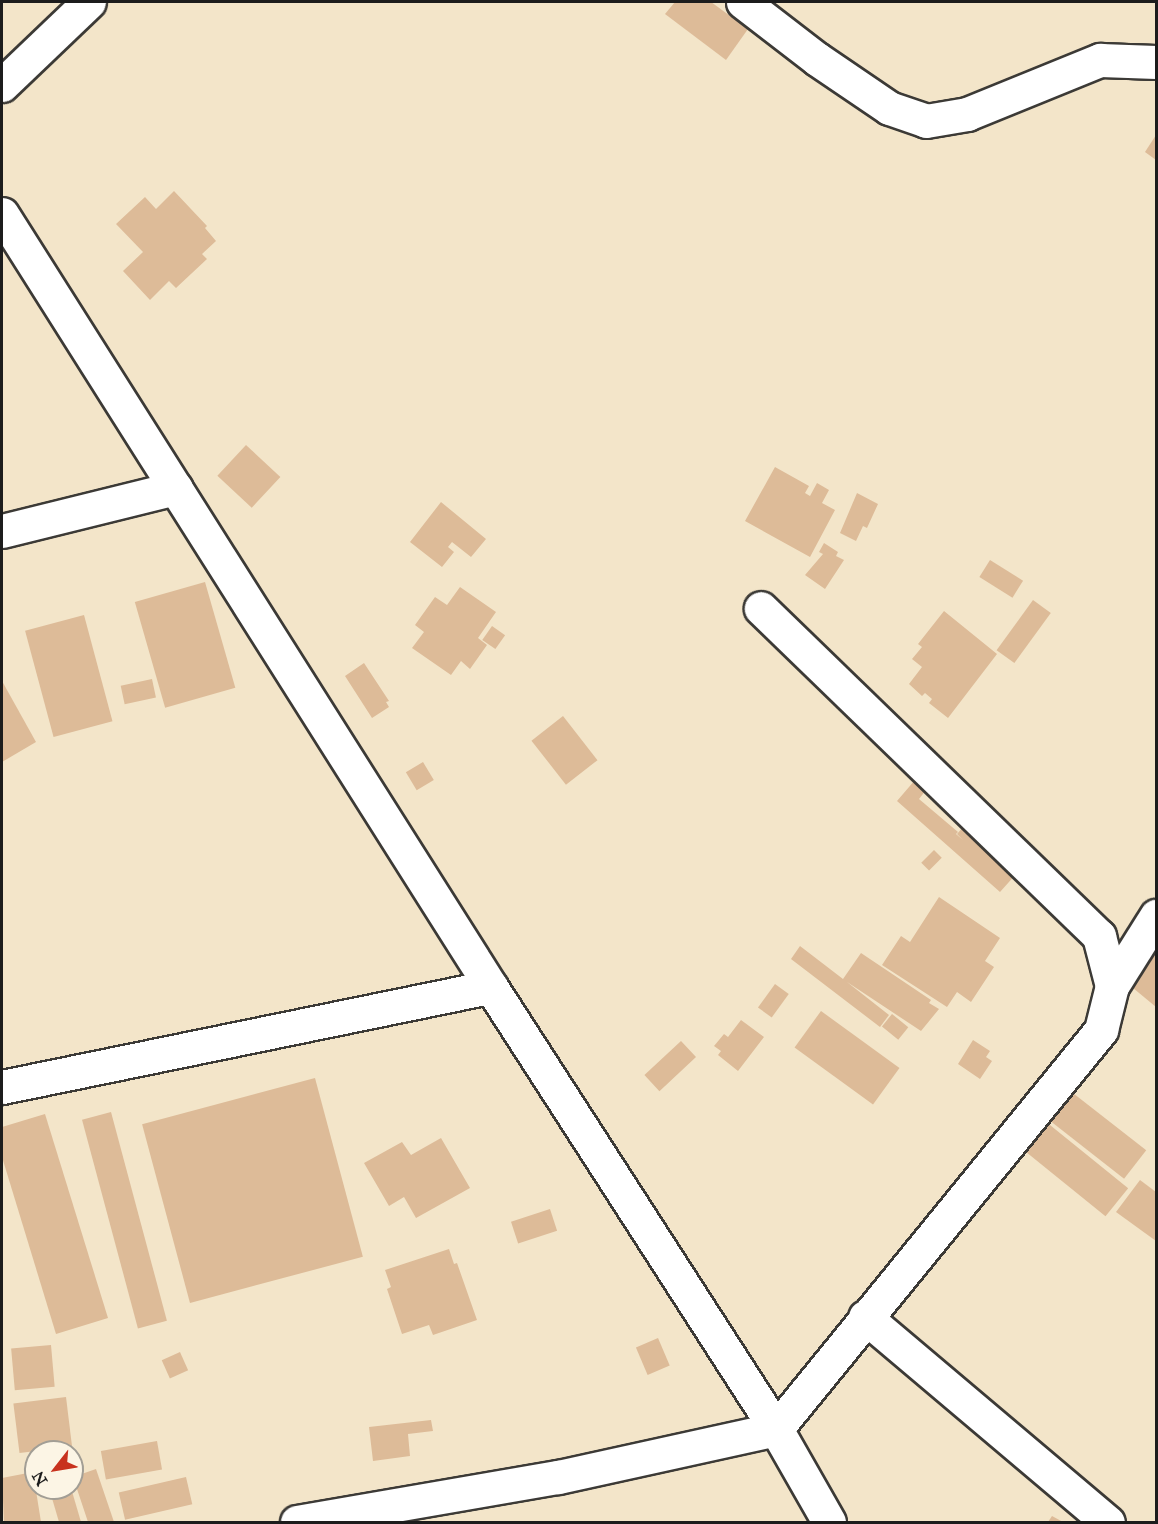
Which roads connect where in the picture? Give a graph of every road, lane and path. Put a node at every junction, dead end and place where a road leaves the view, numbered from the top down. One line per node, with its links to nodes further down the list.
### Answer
1 (89, 2): 4 (street)
2 (742, 2): 3 (street)
3 (1156, 62)
4 (2, 85)
5 (2, 214): 6 (street)
6 (176, 488): 7 (street); 11 (street)
7 (2, 531)
8 (761, 608): 10 (street)
9 (1156, 916): 10 (street)
10 (1112, 986): 13 (street)
11 (491, 987): 12 (street); 14 (street)
12 (2, 1087)
13 (865, 1317): 14 (street); 17 (street)
14 (776, 1429): 15 (street); 16 (street)
15 (297, 1522)
16 (829, 1522)
17 (1108, 1522)

